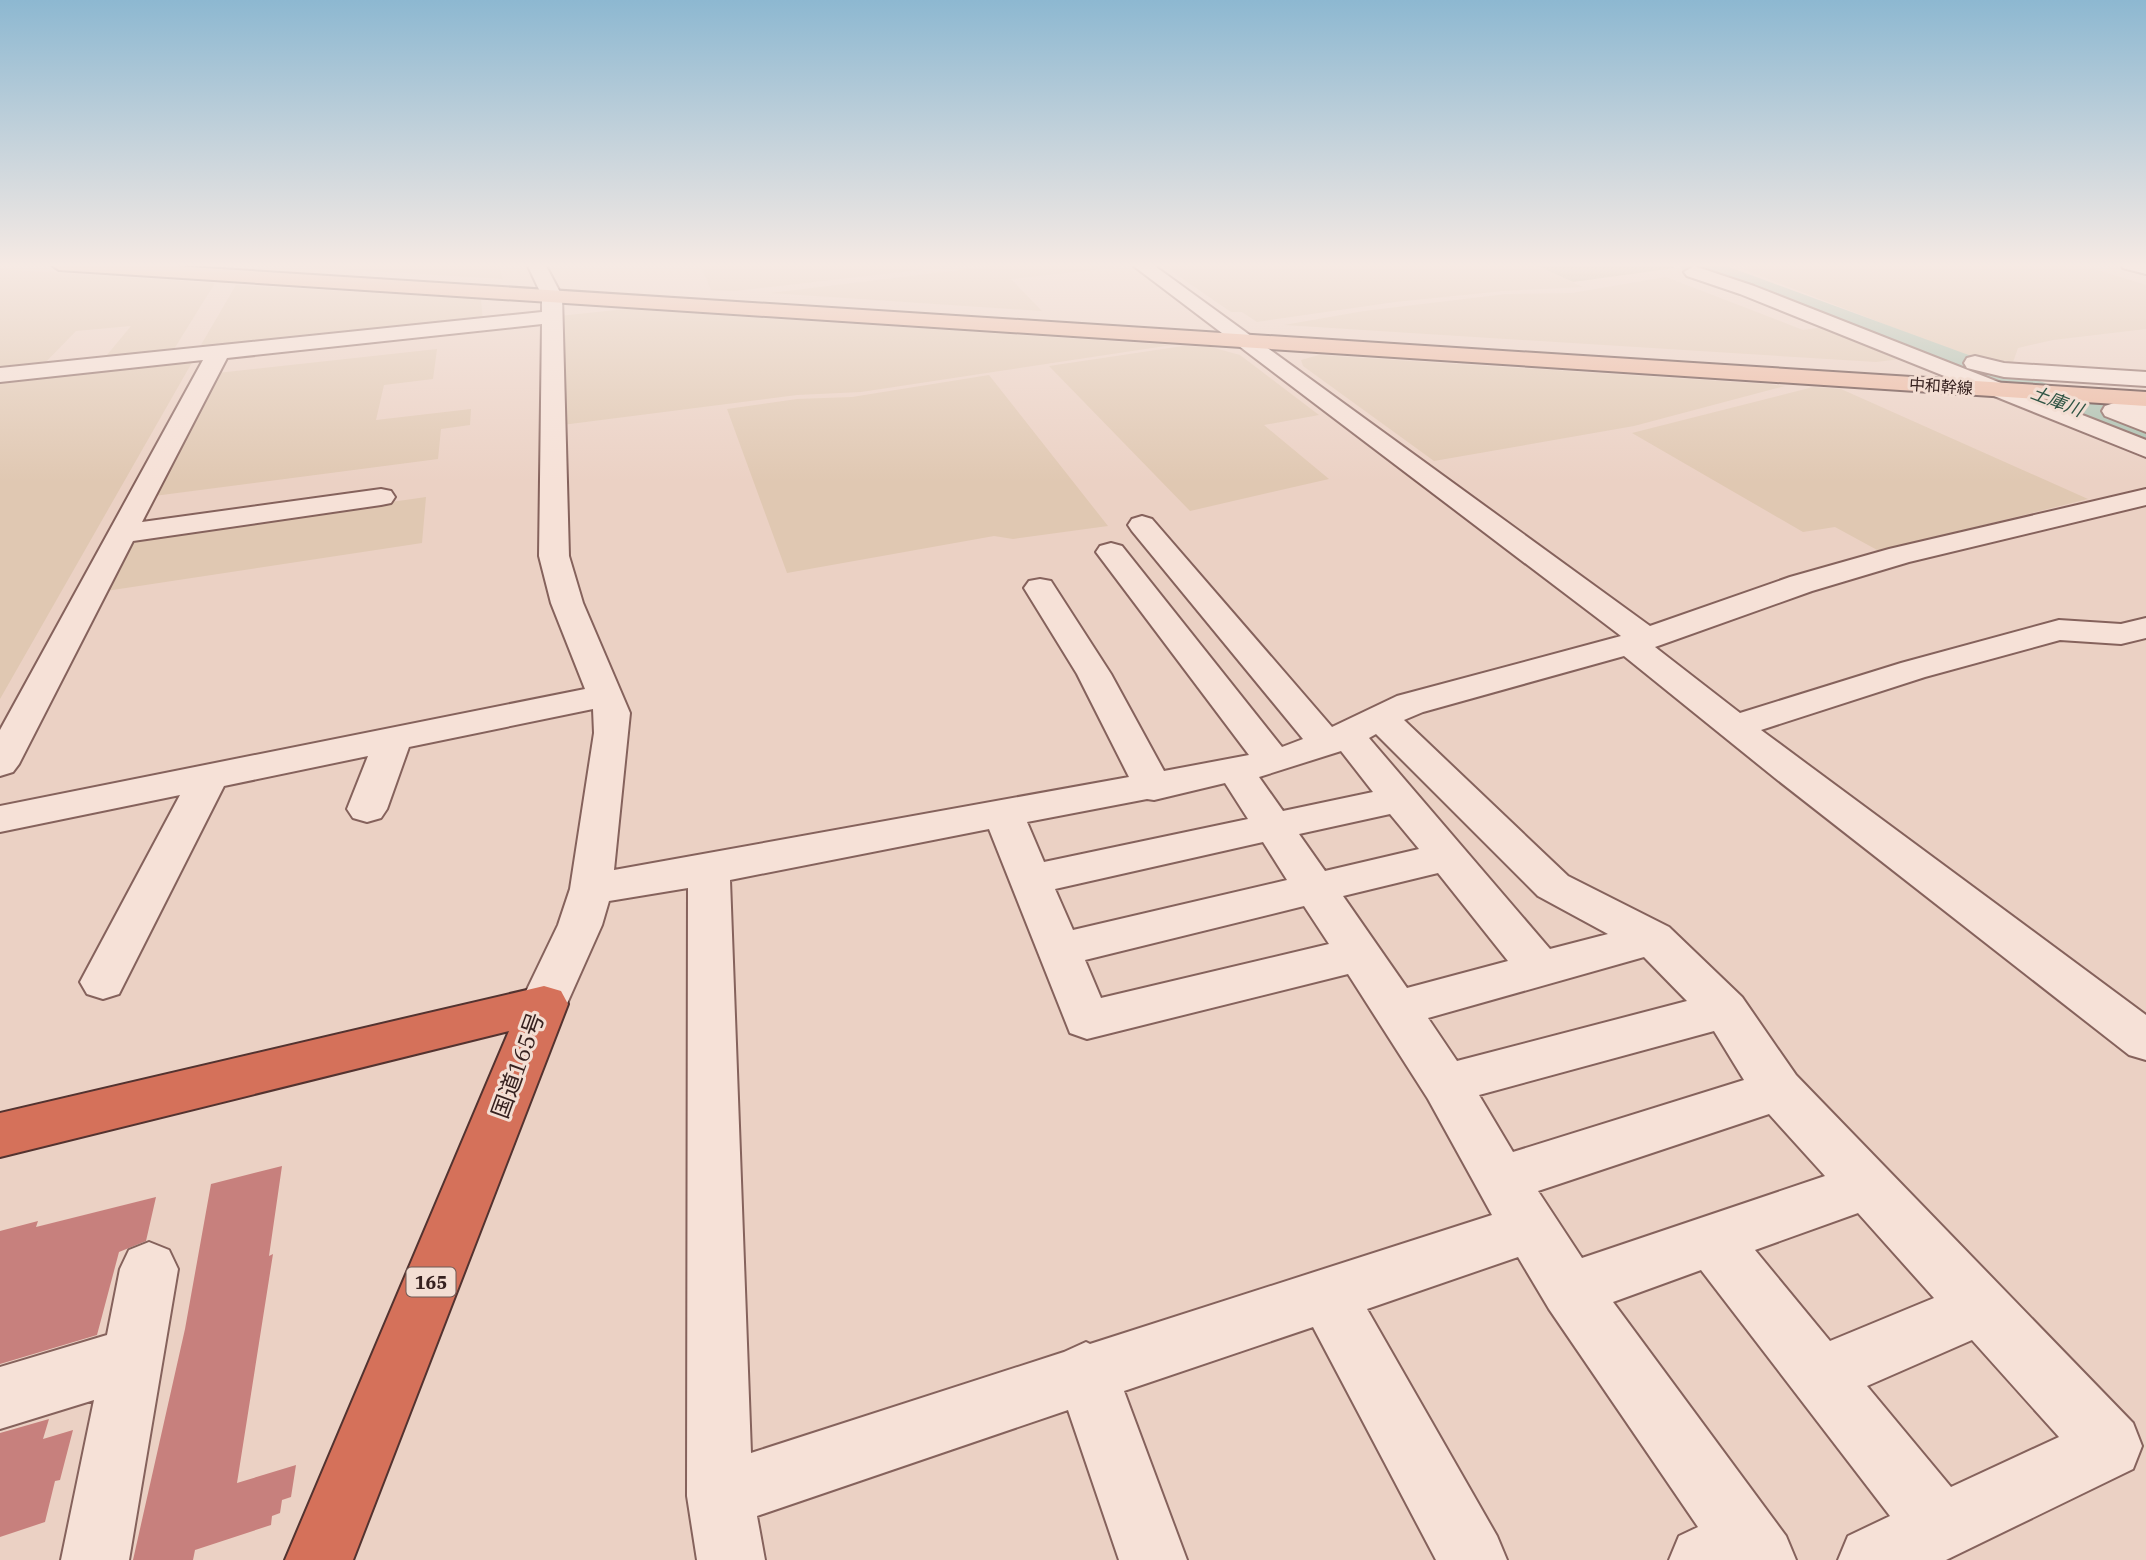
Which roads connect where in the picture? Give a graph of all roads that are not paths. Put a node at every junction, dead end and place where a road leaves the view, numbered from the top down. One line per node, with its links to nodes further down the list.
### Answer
1 (306, 337): 8 (street)
2 (549, 337): 22 (street)
3 (1242, 337): 21 (street)
4 (1268, 337): 10 (main road, 中和幹線)
5 (1268, 337): 10 (main road, 中和幹線)
6 (1872, 337): 10 (street)
7 (1911, 337): 11 (street)
8 (218, 353): 9 (street); 17 (street)
9 (0, 375)
10 (1995, 383): 11 (main road, 中和幹線); 11 (main road, 中和幹線); 13 (street)
11 (2144, 393): 12 (street)
12 (2146, 425)
13 (2146, 449)
14 (381, 497): 17 (street)
15 (2146, 497): 21 (street)
16 (1142, 525): 24 (street)
17 (122, 534): 26 (street)
18 (1111, 552): 27 (street)
19 (1041, 588): 29 (street)
20 (2146, 628): 23 (street)
21 (1638, 641): 23 (street); 24 (street)
22 (605, 696): 25 (street); 39 (street)
23 (1734, 727): 48 (street)
24 (1350, 731): 27 (street); 30 (street); 40 (street)
25 (393, 739): 28 (street); 31 (street)
26 (0, 764)
27 (1255, 767): 29 (street); 34 (street)
28 (209, 777): 33 (street); 44 (street)
29 (1154, 788): 32 (street)
30 (1400, 799): 34 (street); 35 (street)
31 (367, 808)
32 (1004, 816): 36 (street); 37 (street)
33 (0, 819)
34 (1276, 829): 37 (street); 38 (street)
35 (1446, 857): 38 (street); 43 (street)
36 (709, 870): 39 (street); 63 (street)
37 (1029, 880): 41 (street)
38 (1315, 886): 41 (street); 42 (street)
39 (591, 889): 45 (street)
40 (1653, 939): 43 (street); 47 (street)
41 (1058, 950): 42 (street)
42 (1359, 954): 46 (street)
43 (1540, 969): 46 (street)
44 (103, 982)
45 (544, 1004): 51 (highway, 国道165号); 66 (highway, 国道165号 / 165)
46 (1396, 1009): 49 (street)
47 (1725, 1010): 49 (street); 50 (street)
48 (2146, 1041)
49 (1446, 1084): 53 (street)
50 (1778, 1090): 52 (street); 53 (street)
51 (0, 1135)
52 (1869, 1185): 54 (street); 58 (street)
53 (1515, 1204): 56 (street); 57 (street)
54 (1712, 1241): 56 (street); 61 (street)
55 (149, 1269): 59 (street)
56 (1570, 1290): 65 (street)
57 (1327, 1294): 60 (street); 70 (street)
58 (1980, 1307): 61 (street); 64 (street)
59 (132, 1358): 62 (street); 67 (street)
60 (1086, 1373): 63 (street); 69 (street)
61 (1818, 1376): 64 (street)
62 (0, 1398)
63 (719, 1496): 68 (street)
64 (1940, 1526): 71 (street)
65 (1737, 1553)
66 (318, 1559)
67 (95, 1560)
68 (731, 1560)
69 (1153, 1560)
70 (1474, 1560)
71 (1872, 1560)

